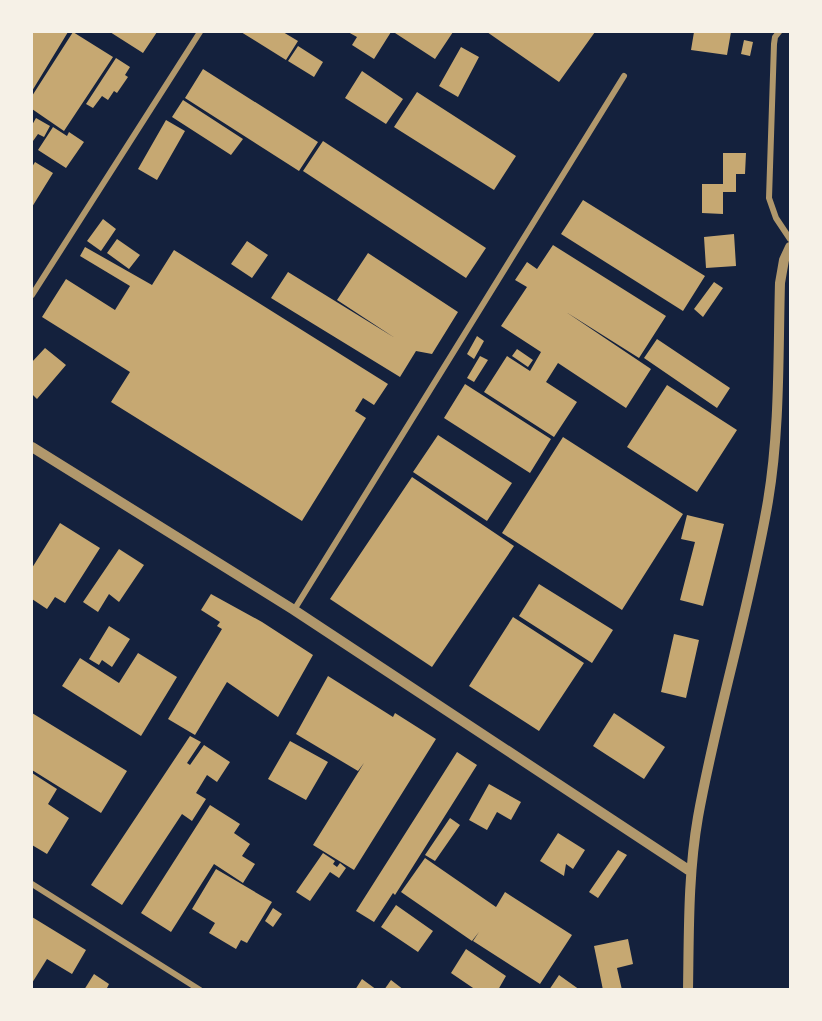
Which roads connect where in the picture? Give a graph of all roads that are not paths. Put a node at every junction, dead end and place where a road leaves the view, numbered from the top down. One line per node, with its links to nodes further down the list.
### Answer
1 (200, 32): 6 (street)
2 (779, 32): 4 (street)
3 (624, 76): 8 (street)
4 (790, 239)
5 (790, 247): 9 (street)
6 (32, 295)
7 (32, 447): 8 (street)
8 (294, 610): 9 (street)
9 (690, 871): 12 (street)
10 (32, 884): 11 (street)
11 (200, 990)
12 (688, 990)

